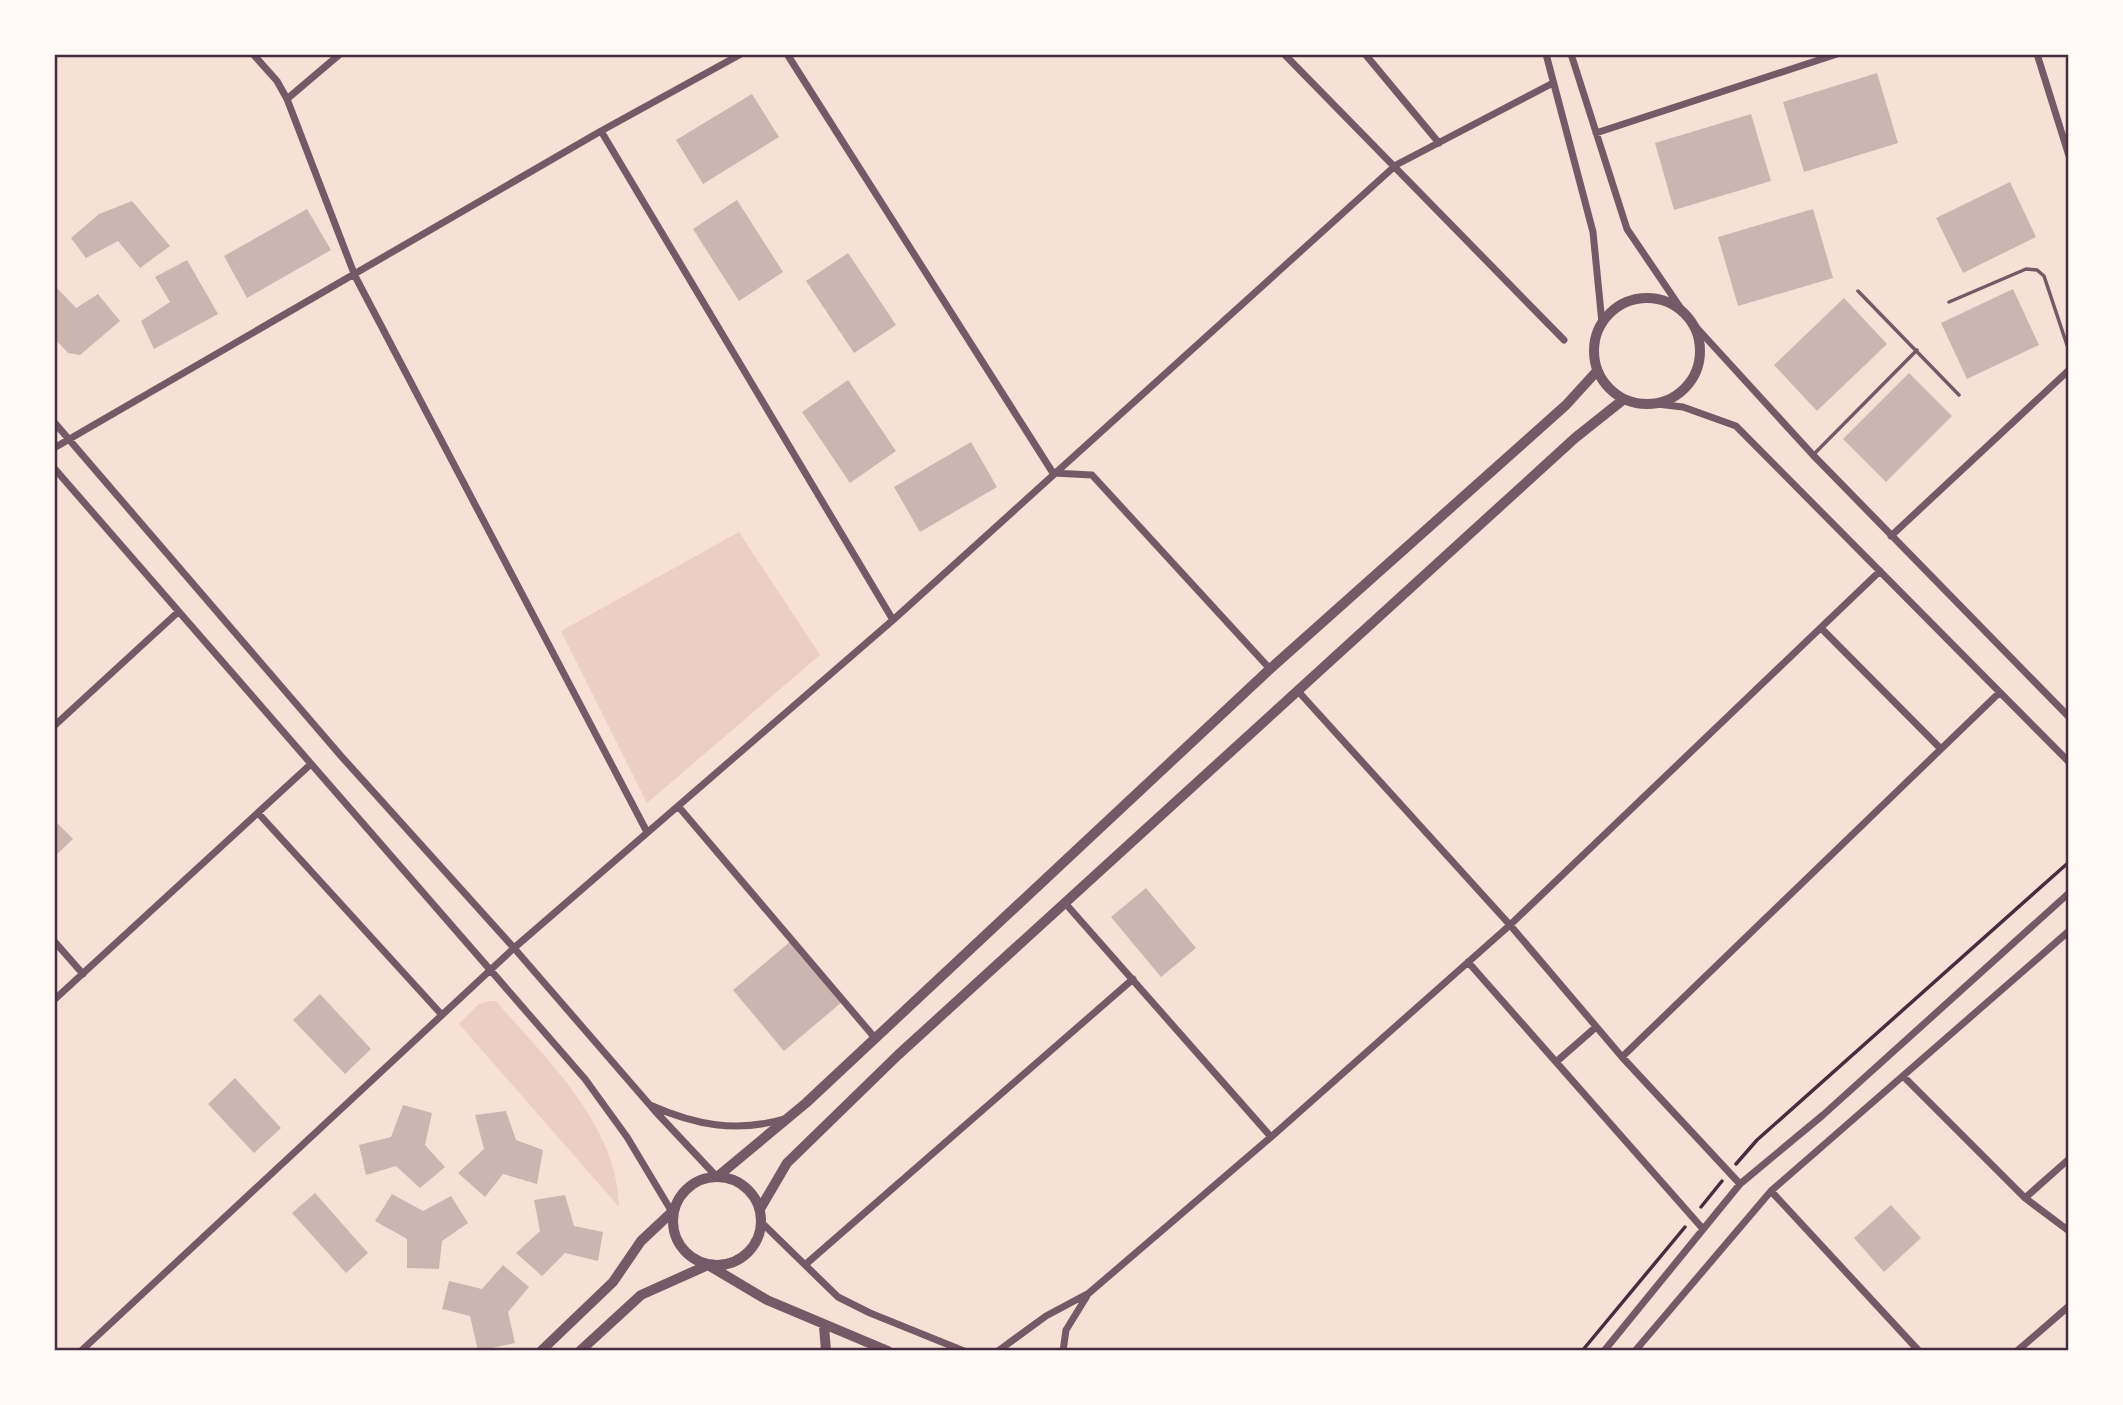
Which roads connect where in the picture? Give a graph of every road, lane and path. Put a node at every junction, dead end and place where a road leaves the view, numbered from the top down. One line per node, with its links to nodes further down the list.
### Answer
1 (253, 54): 12 (street)
2 (340, 54): 12 (street)
3 (741, 54): 13 (street)
4 (787, 54): 36 (street)
5 (1283, 54): 17 (street)
6 (1365, 54): 15 (street)
7 (1546, 54): 11 (street)
8 (1571, 54): 14 (street)
9 (1837, 54): 14 (street)
10 (2037, 54): 16 (street)
11 (1553, 83): 15 (street); 22 (street)
12 (287, 99): 18 (street)
13 (601, 131): 18 (street); 40 (street)
14 (1596, 133): 21 (street)
15 (1438, 143): 17 (street)
16 (2069, 156)
17 (1396, 165): 23 (street); 36 (street)
18 (355, 275): 32 (street); 52 (street)
19 (1858, 292): 24 (lane)
20 (1949, 302): 25 (lane)
21 (1686, 316): 22 (street); 30 (street); 34 (street)
22 (1602, 323): 27 (street)
23 (1564, 340)
24 (1917, 350): 28 (lane); 34 (lane)
25 (2069, 351)
26 (2069, 370): 37 (street)
27 (1597, 371): 29 (street); 42 (street)
28 (1959, 395)
29 (1624, 399): 30 (street); 43 (street)
30 (1657, 404): 38 (street)
31 (54, 422): 32 (street)
32 (71, 440): 33 (street); 59 (street)
33 (54, 448)
34 (1813, 455): 37 (street)
35 (54, 468): 39 (street)
36 (1053, 473): 40 (street); 42 (street)
37 (1891, 536): 45 (street)
38 (1880, 571): 41 (street); 44 (street)
39 (177, 613): 46 (street); 49 (street)
40 (893, 620): 50 (street)
41 (1821, 628): 47 (street); 56 (street)
42 (1270, 669): 67 (street)
43 (1297, 690): 55 (street); 56 (street)
44 (1999, 693): 47 (street); 48 (street)
45 (2069, 717)
46 (54, 726)
47 (1941, 749): 68 (street)
48 (2069, 762)
49 (312, 764): 51 (street); 61 (street)
50 (678, 806): 52 (street); 67 (street)
51 (258, 813): 62 (street); 65 (street)
52 (648, 832): 59 (street)
53 (2069, 862): 75 (path)
54 (2069, 892): 77 (street)
55 (1065, 903): 63 (street); 80 (street)
56 (1510, 925): 60 (street); 66 (street)
57 (2069, 931): 70 (street)
58 (54, 941): 62 (street)
59 (514, 948): 61 (street); 71 (street)
60 (1468, 962): 69 (street); 73 (street)
61 (491, 969): 65 (street); 81 (street)
62 (83, 974): 64 (street)
63 (1133, 979): 73 (street); 86 (street)
64 (54, 1000)
65 (442, 1015): 91 (street)
66 (1596, 1027): 68 (street); 69 (street)
67 (875, 1038): 72 (street)
68 (1622, 1057): 75 (street)
69 (1556, 1062): 82 (street)
70 (1903, 1076): 78 (street); 79 (street)
71 (648, 1104): 72 (street); 76 (street)
72 (785, 1119): 76 (street)
73 (1270, 1137): 88 (street)
74 (2069, 1158): 79 (street)
75 (1729, 1172): 77 (street); 82 (path)
76 (717, 1177): 80 (street); 81 (street)
77 (1740, 1184): 84 (street)
78 (1771, 1191): 101 (street); 102 (street)
79 (2025, 1198): 85 (street)
80 (760, 1209): 83 (street)
81 (672, 1212): 87 (street); 92 (street)
82 (1692, 1217): 84 (street); 99 (path)
83 (761, 1222): 86 (street); 87 (street)
84 (1703, 1229): 100 (street)
85 (2069, 1231)
86 (806, 1264): 96 (street)
87 (708, 1265): 90 (street); 93 (street)
88 (1089, 1293): 97 (street); 98 (street)
89 (2069, 1306): 103 (street)
90 (824, 1326): 94 (street); 95 (street)
91 (81, 1351)
92 (541, 1351)
93 (580, 1351)
94 (826, 1351)
95 (888, 1351)
96 (964, 1351)
97 (998, 1351)
98 (1063, 1351)
99 (1583, 1351)
100 (1604, 1351)
101 (1635, 1351)
102 (1919, 1351)
103 (2017, 1351)

